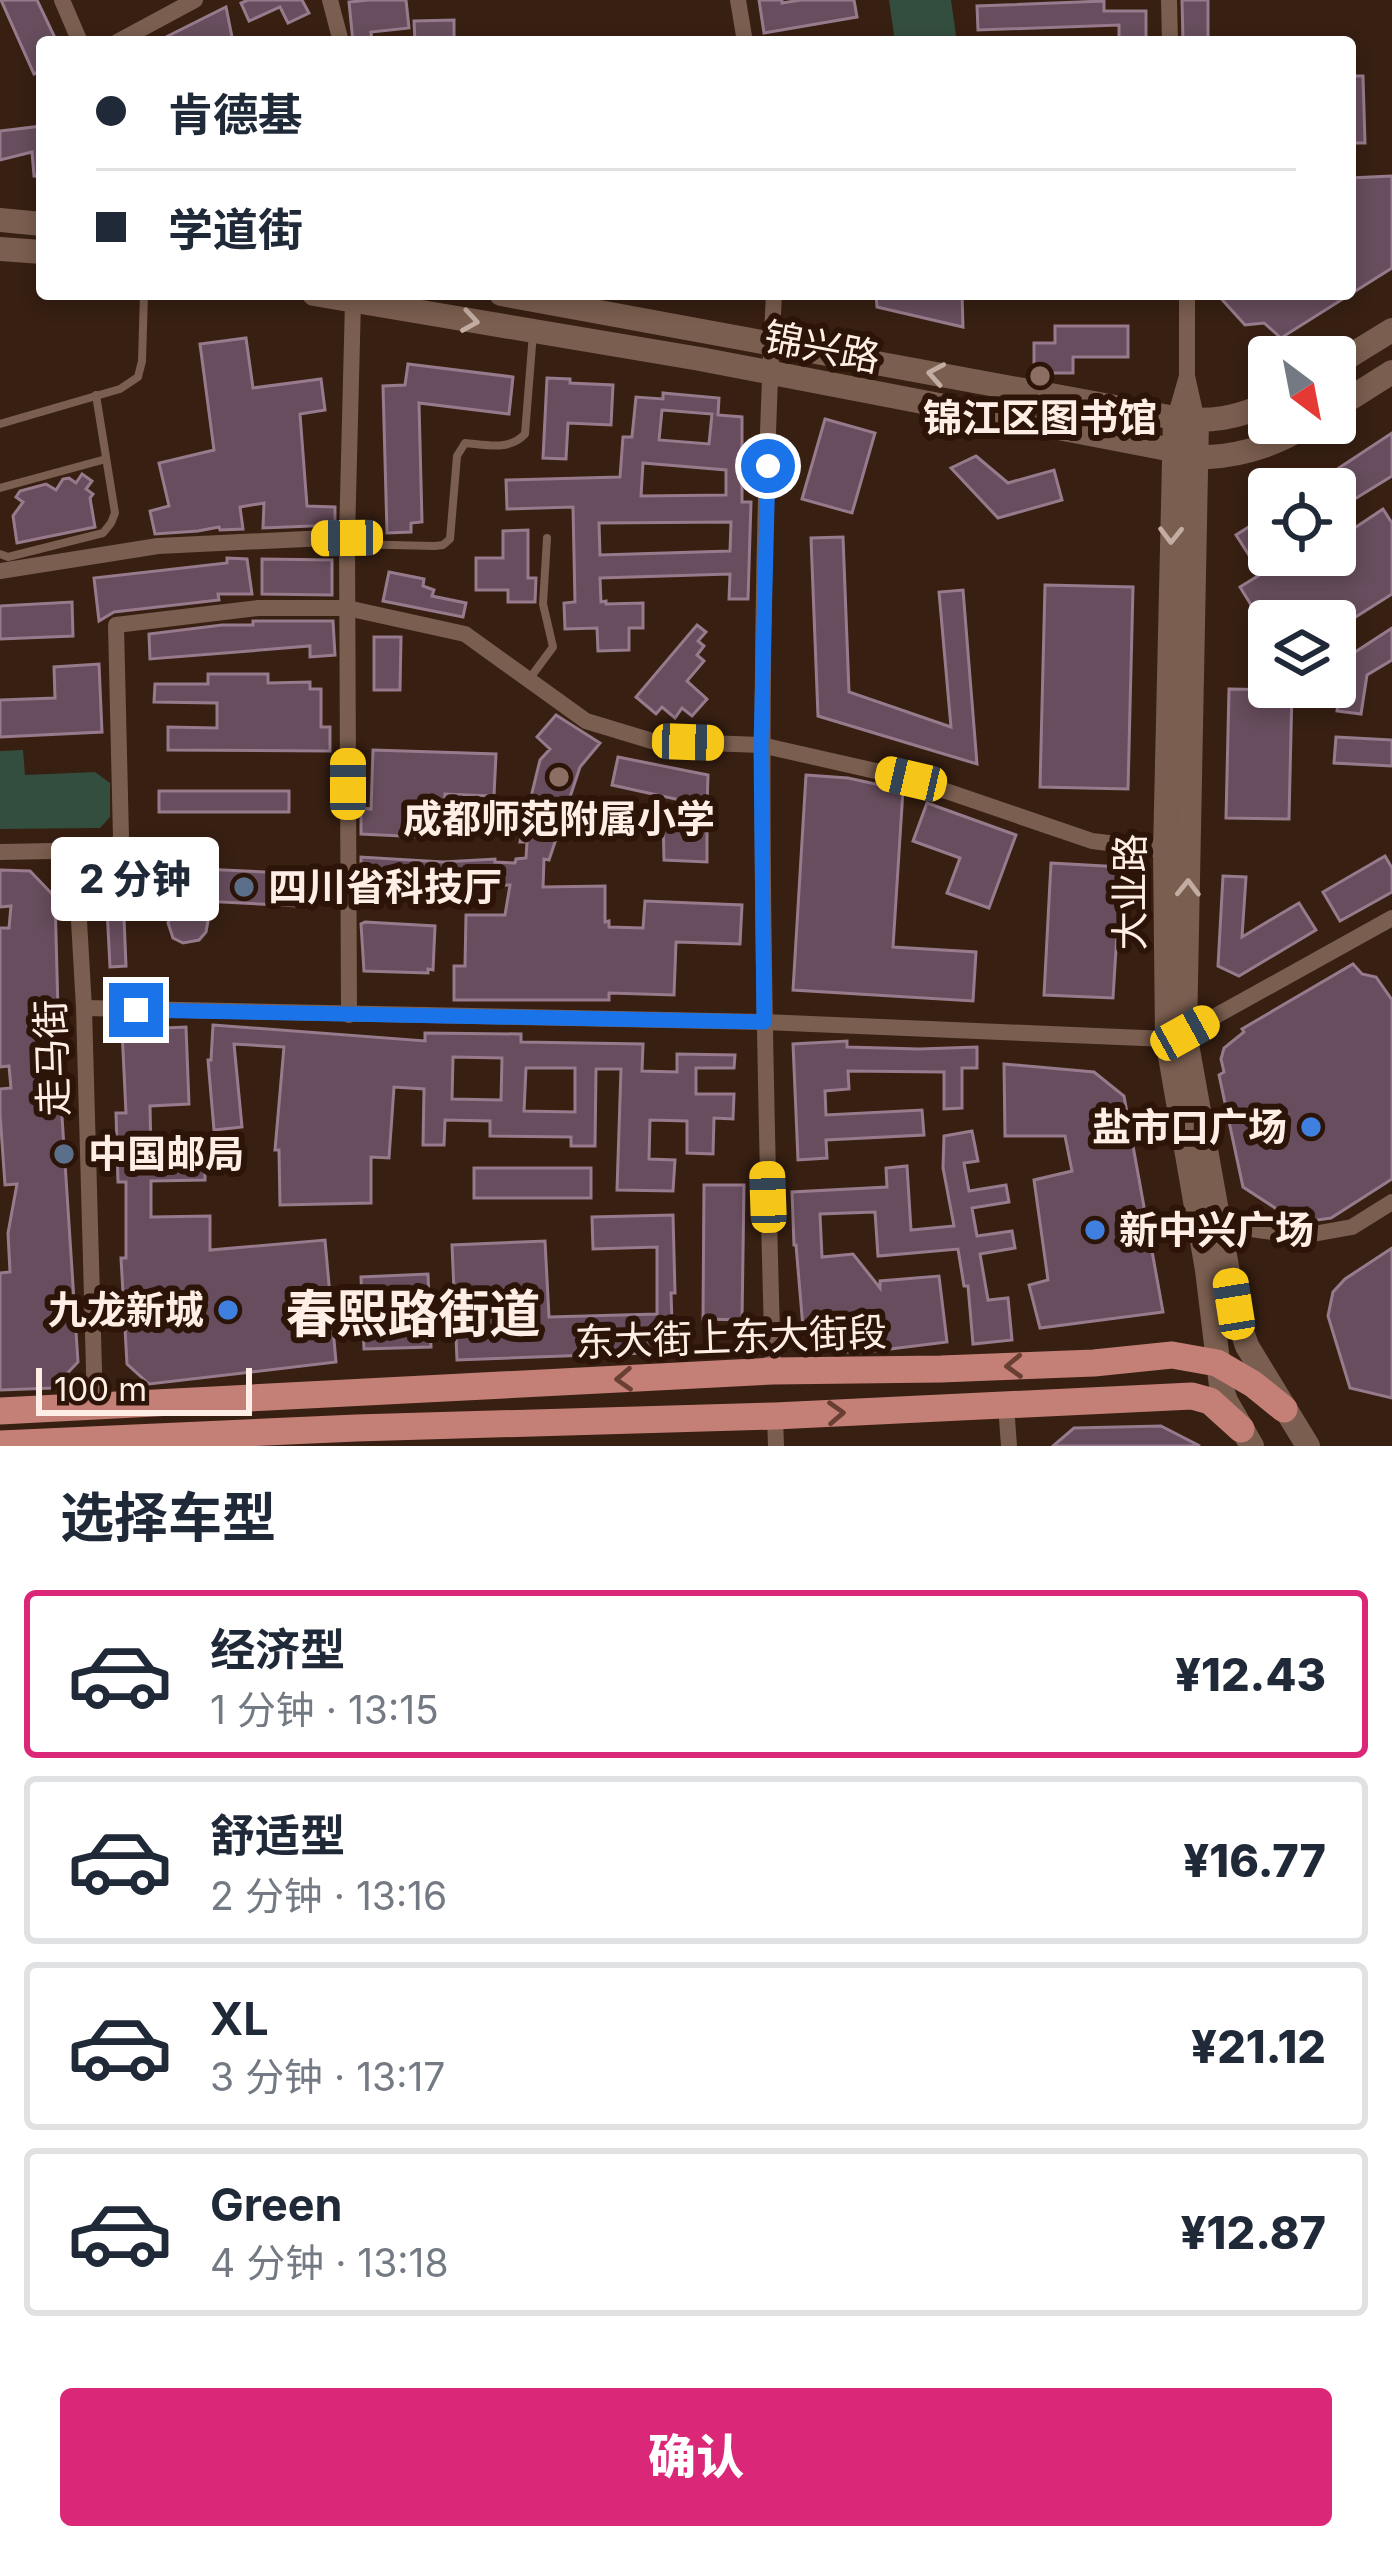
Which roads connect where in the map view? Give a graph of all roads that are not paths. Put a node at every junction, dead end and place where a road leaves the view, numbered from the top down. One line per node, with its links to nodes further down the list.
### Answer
1 (62, 0): 6 (street)
2 (195, 0): 7 (street)
3 (330, 0): 8 (street)
4 (738, 0): 9 (street)
5 (1169, 0): 10 (street)
6 (77, 36)
7 (128, 36)
8 (339, 36)
9 (745, 36)
10 (1170, 36)
11 (0, 220): 12 (main road)
12 (36, 223)
13 (0, 248): 14 (main road)
14 (36, 251)
15 (144, 300): 27 (lane)
16 (347, 300): 20 (main road, 锦兴路)
17 (534, 300): 23 (main road, 锦兴路)
18 (774, 300): 23 (street)
19 (1187, 300): 30 (street)
20 (353, 301): 22 (main road, 锦兴路, one-way to 22); 37 (street)
21 (1392, 330): 24 (main road)
22 (533, 332): 26 (main road, 锦兴路); 37 (lane)
23 (772, 344): 26 (street); 30 (main road, 锦兴路, one-way to 23)
24 (1356, 352)
25 (1392, 372): 28 (main road)
26 (770, 373): 33 (main road, 锦兴路); 42 (street)
27 (96, 395): 31 (lane); 34 (lane)
28 (1356, 395)
29 (1248, 412): 30 (main road)
30 (1186, 420): 33 (main road, 大业路)
31 (0, 424)
32 (1273, 444): 33 (main road, 锦兴路)
33 (1184, 453): 43 (main road, 大业路, one-way to 43); 50 (main road, 大业路, one-way to 33)
34 (106, 459): 35 (lane); 38 (lane)
35 (0, 488)
36 (547, 538): 41 (lane)
37 (347, 541): 39 (street); 40 (street)
38 (0, 554)
39 (0, 571)
40 (347, 608): 41 (street); 44 (street); 48 (street)
41 (529, 679): 42 (street)
42 (761, 745): 43 (street); 49 (street)
43 (1166, 850): 50 (main road, 大业路)
44 (75, 851): 45 (street); 47 (street, 走马街)
45 (0, 852)
46 (1392, 917): 50 (street)
47 (84, 1008): 48 (street); 57 (street, 走马街)
48 (349, 1015): 49 (street)
49 (764, 1022): 50 (street); 55 (street)
50 (1176, 1036): 52 (main road, 大业路); 54 (main road, 大业路)
51 (1392, 1202): 52 (street)
52 (1220, 1225): 59 (main road, 大业路)
53 (1094, 1363): 54 (main road, 东大街上东大街段); 55 (main road, 东大街上东大街段, one-way to 55); 56 (main road)
54 (1217, 1363): 59 (main road, 东大街上东大街段); 64 (main road, 大业路)
55 (773, 1371): 57 (main road, 东大街上东大街段, one-way to 57)
56 (1095, 1400): 58 (main road, 东大街上东大街段); 64 (main road, 东大街上东大街段)
57 (95, 1406): 60 (main road, 东大街上东大街段)
58 (1006, 1406): 61 (main road, 东大街上东大街段, one-way to 58); 68 (street)
59 (1284, 1409): 69 (main road, 大业路)
60 (0, 1411)
61 (775, 1416): 62 (main road, 东大街上东大街段); 67 (street)
62 (491, 1436): 63 (main road, 东大街上东大街段)
63 (356, 1437): 65 (main road, 东大街上东大街段)
64 (1246, 1438)
65 (90, 1443): 66 (main road, 东大街上东大街段)
66 (0, 1444)
67 (776, 1446)
68 (1009, 1446)
69 (1308, 1446)

